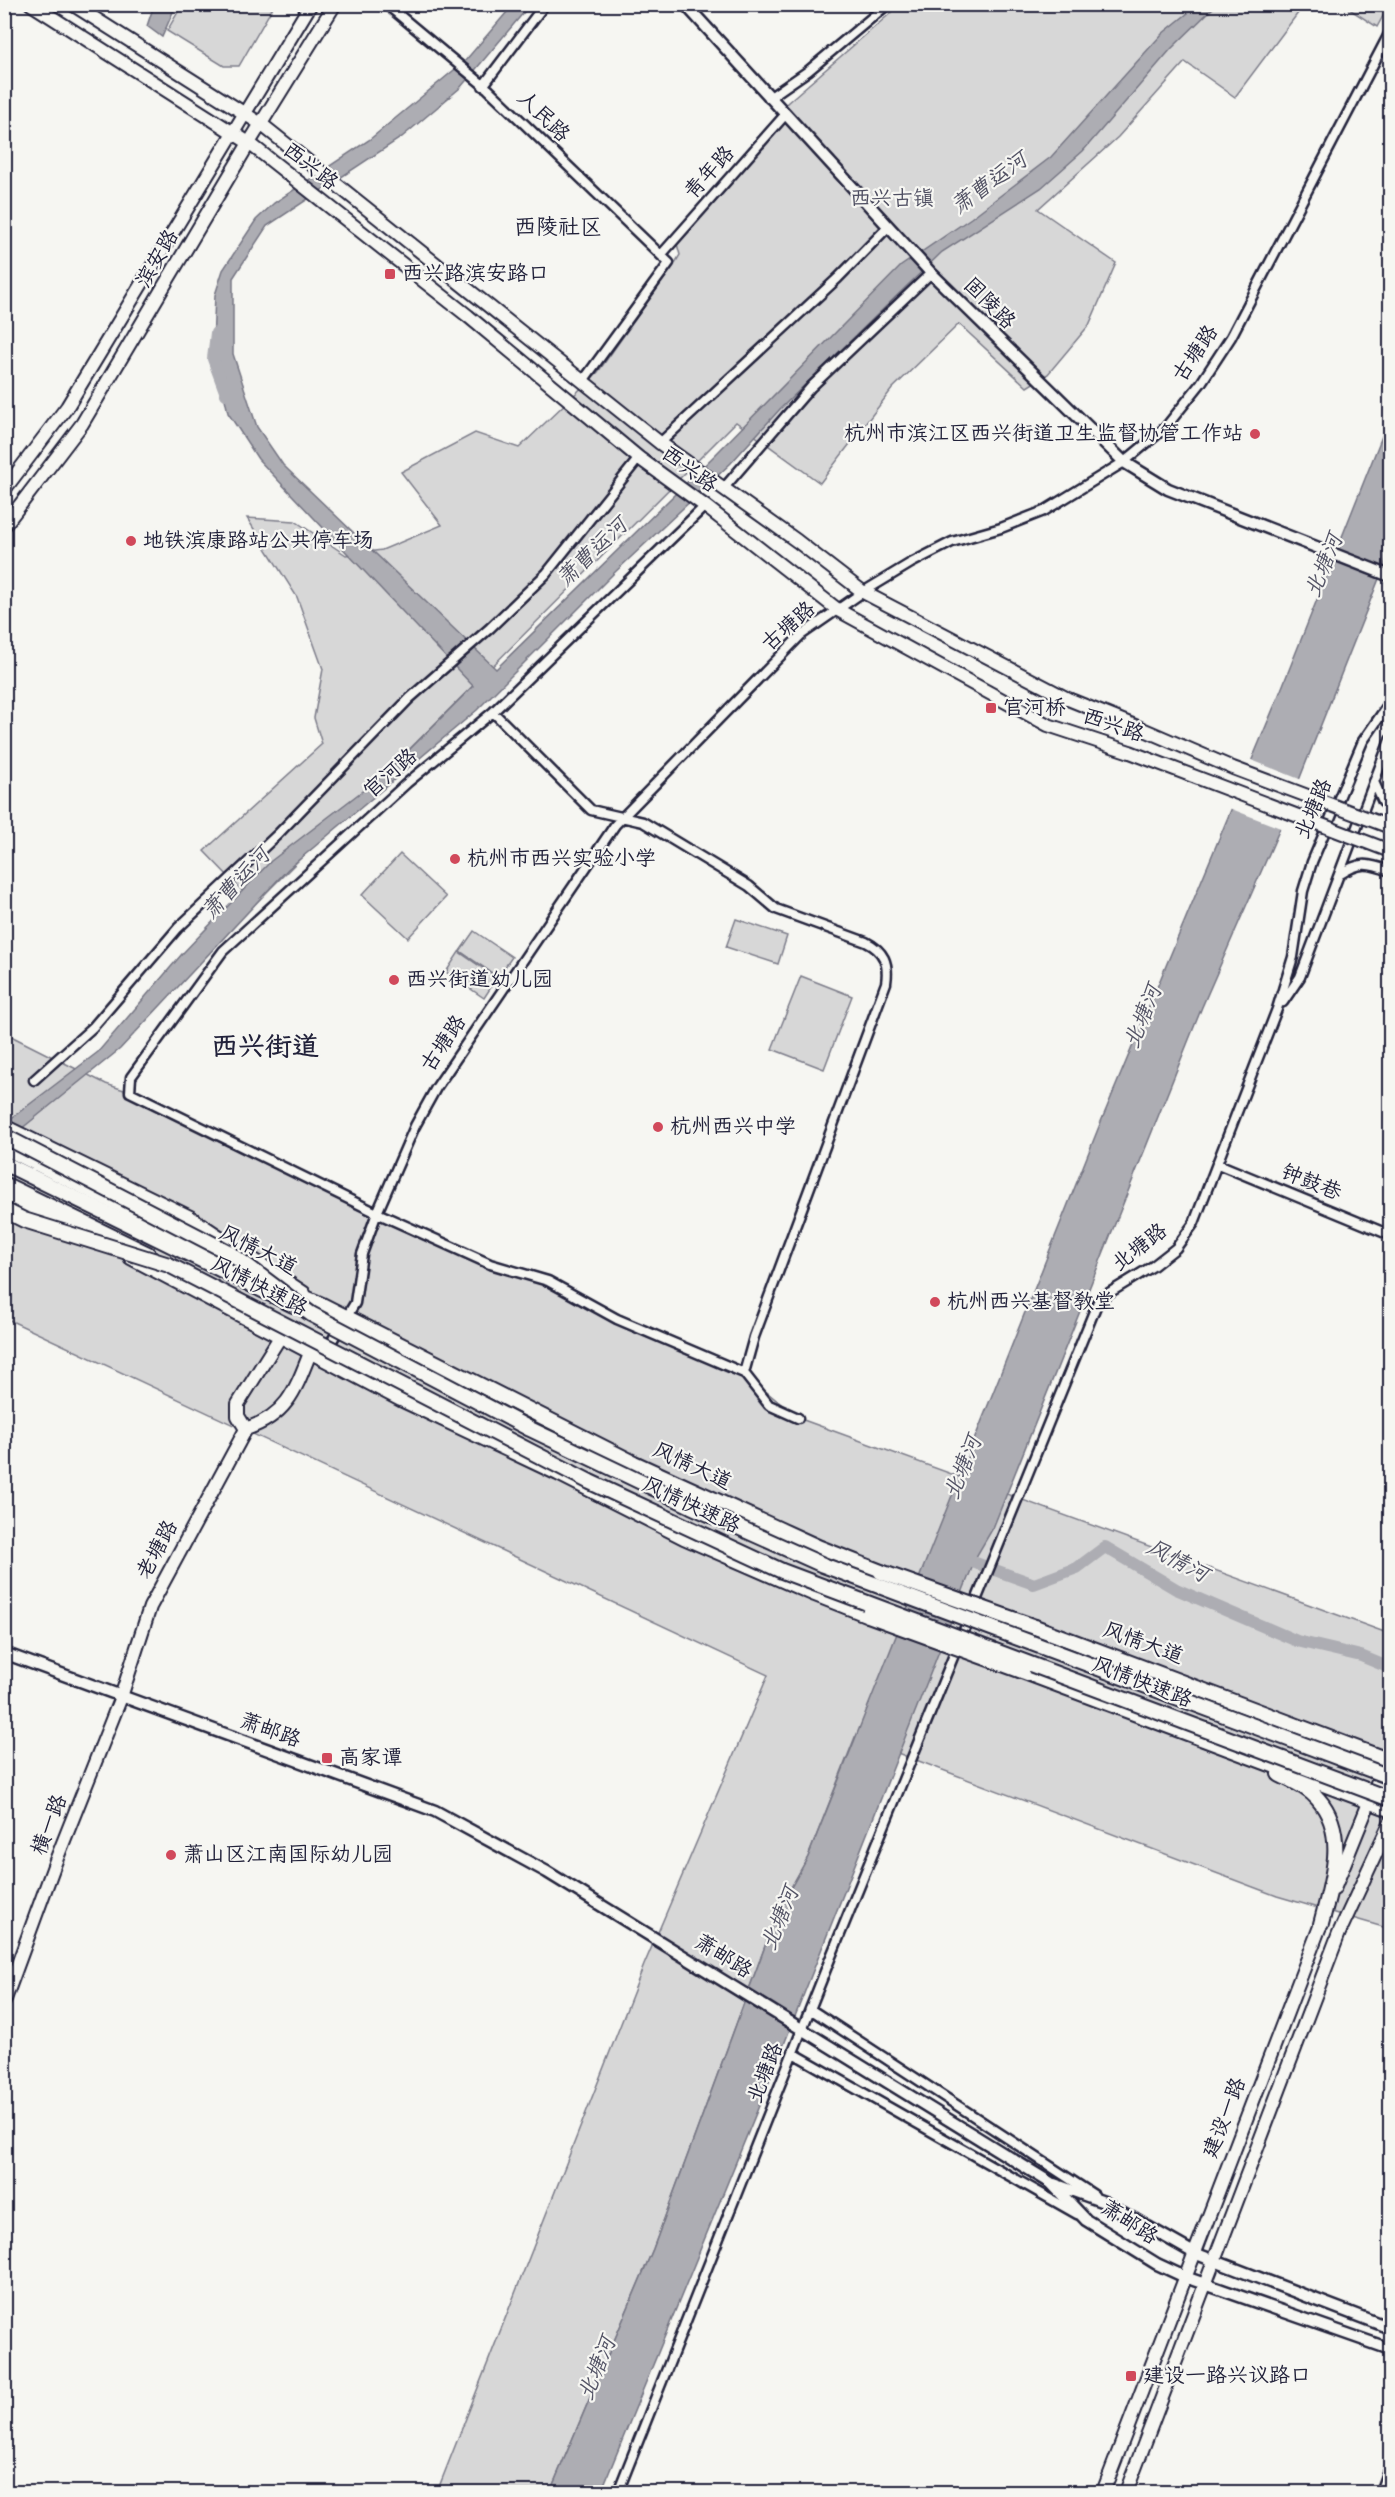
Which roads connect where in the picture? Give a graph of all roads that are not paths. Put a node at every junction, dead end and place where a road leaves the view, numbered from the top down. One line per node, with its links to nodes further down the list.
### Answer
1 (32, 4): 15 (main road, 西兴路)
2 (72, 4): 12 (main road, 西兴路)
3 (310, 4): 12 (main road, 滨安路)
4 (335, 4): 14 (main road, 滨安路)
5 (386, 4): 10 (street, 人民路)
6 (545, 4): 10 (street)
7 (685, 4): 11 (street, 固陵路)
8 (888, 4): 11 (street)
9 (1390, 32): 23 (street, 古塘路)
10 (483, 86): 18 (street, 人民路)
11 (769, 98): 13 (street, 固陵路)
12 (244, 113): 14 (main road, 西兴路); 15 (main road, 滨安路)
13 (785, 115): 17 (street, 固陵路); 18 (street, 青年路)
14 (261, 124): 16 (main road, 滨安路); 20 (main road, 西兴路)
15 (232, 133): 16 (main road, 西兴路); 25 (main road, 滨安路)
16 (249, 143): 22 (main road, 西兴路); 27 (main road, 滨安路)
17 (888, 227): 19 (street, 固陵路); 21 (street)
18 (661, 255): 20 (street, 人民路)
19 (929, 272): 23 (street, 固陵路); 24 (street)
20 (584, 381): 21 (main road, 西兴路)
21 (660, 443): 24 (main road, 西兴路)
22 (639, 458): 26 (main road, 西兴路); 42 (street)
23 (1124, 462): 28 (street, 固陵路); 29 (street, 古塘路)
24 (720, 487): 29 (main road, 西兴路)
25 (4, 490)
26 (703, 504): 30 (main road, 西兴路); 32 (street, 官河路)
27 (4, 526)
28 (1390, 576)
29 (863, 592): 30 (street, 古塘路); 37 (main road, 西兴路, bridge)
30 (838, 610): 36 (street, 古塘路); 38 (main road, 西兴路, bridge)
31 (1390, 702): 41 (street, 北塘路)
32 (493, 712): 36 (street); 50 (street, 官河路)
33 (1390, 740): 34 (street, 北塘路)
34 (1374, 782): 35 (street); 40 (street, 北塘路)
35 (1390, 807)
36 (624, 819): 50 (street, 古塘路); 58 (street)
37 (1390, 827)
38 (1390, 851)
39 (1390, 871): 40 (street)
40 (1339, 875): 41 (street, 北塘路)
41 (1277, 1009): 46 (street, 北塘路)
42 (34, 1080)
43 (4, 1126): 53 (main road)
44 (4, 1136): 54 (main road, bridge)
45 (7, 1154): 53 (main road, 风情大道); 54 (main road, 风情快速路, bridge)
46 (1218, 1164): 51 (street, 钟鼓巷); 72 (street, 北塘路)
47 (4, 1184): 52 (main road, 风情快速路, bridge)
48 (4, 1196): 56 (main road)
49 (4, 1210): 52 (main road, bridge)
50 (377, 1213): 55 (street, 古塘路); 58 (street)
51 (1390, 1235)
52 (169, 1265): 66 (main road, 风情快速路, bridge)
53 (322, 1305): 55 (main road, 风情大道)
54 (311, 1314): 65 (main road, 风情快速路, bridge)
55 (347, 1319): 57 (street, 古塘路); 64 (main road, 风情大道, bridge)
56 (280, 1337): 57 (main road); 60 (main road)
57 (310, 1353): 60 (main road); 63 (main road, bridge)
58 (744, 1373): 59 (street)
59 (798, 1418)
60 (246, 1429): 62 (main road, 老塘路)
61 (4, 1653): 62 (street, 萧邮路)
62 (121, 1697): 71 (main road, 横一路); 73 (street, 萧邮路)
63 (1229, 1749): 67 (main road); 70 (main road)
64 (1389, 1758): 67 (main road, 建设一路)
65 (1390, 1777)
66 (1390, 1798)
67 (1369, 1800): 68 (main road); 70 (main road, 建设一路)
68 (1390, 1809)
69 (1390, 1823): 79 (main road, 建设一路)
70 (1321, 1924): 78 (main road, 建设一路)
71 (4, 2002)
72 (810, 2009): 73 (street, 北塘路); 76 (street)
73 (802, 2030): 74 (street, 北塘路); 75 (street, 萧邮路)
74 (793, 2053): 77 (street); 85 (street, 北塘路)
75 (1051, 2183): 76 (street); 77 (street, 萧邮路)
76 (1104, 2202): 78 (street)
77 (1086, 2220): 80 (street, 萧邮路)
78 (1194, 2253): 79 (street); 80 (main road, 建设一路)
79 (1215, 2260): 81 (main road, 建设一路); 82 (street)
80 (1185, 2277): 81 (street, 萧邮路); 86 (main road, 建设一路)
81 (1206, 2284): 83 (street, 萧邮路); 87 (main road, 建设一路)
82 (1390, 2328)
83 (1390, 2349)
84 (1390, 2464): 88 (street)
85 (618, 2493)
86 (1103, 2493)
87 (1126, 2493)
88 (1380, 2493)

